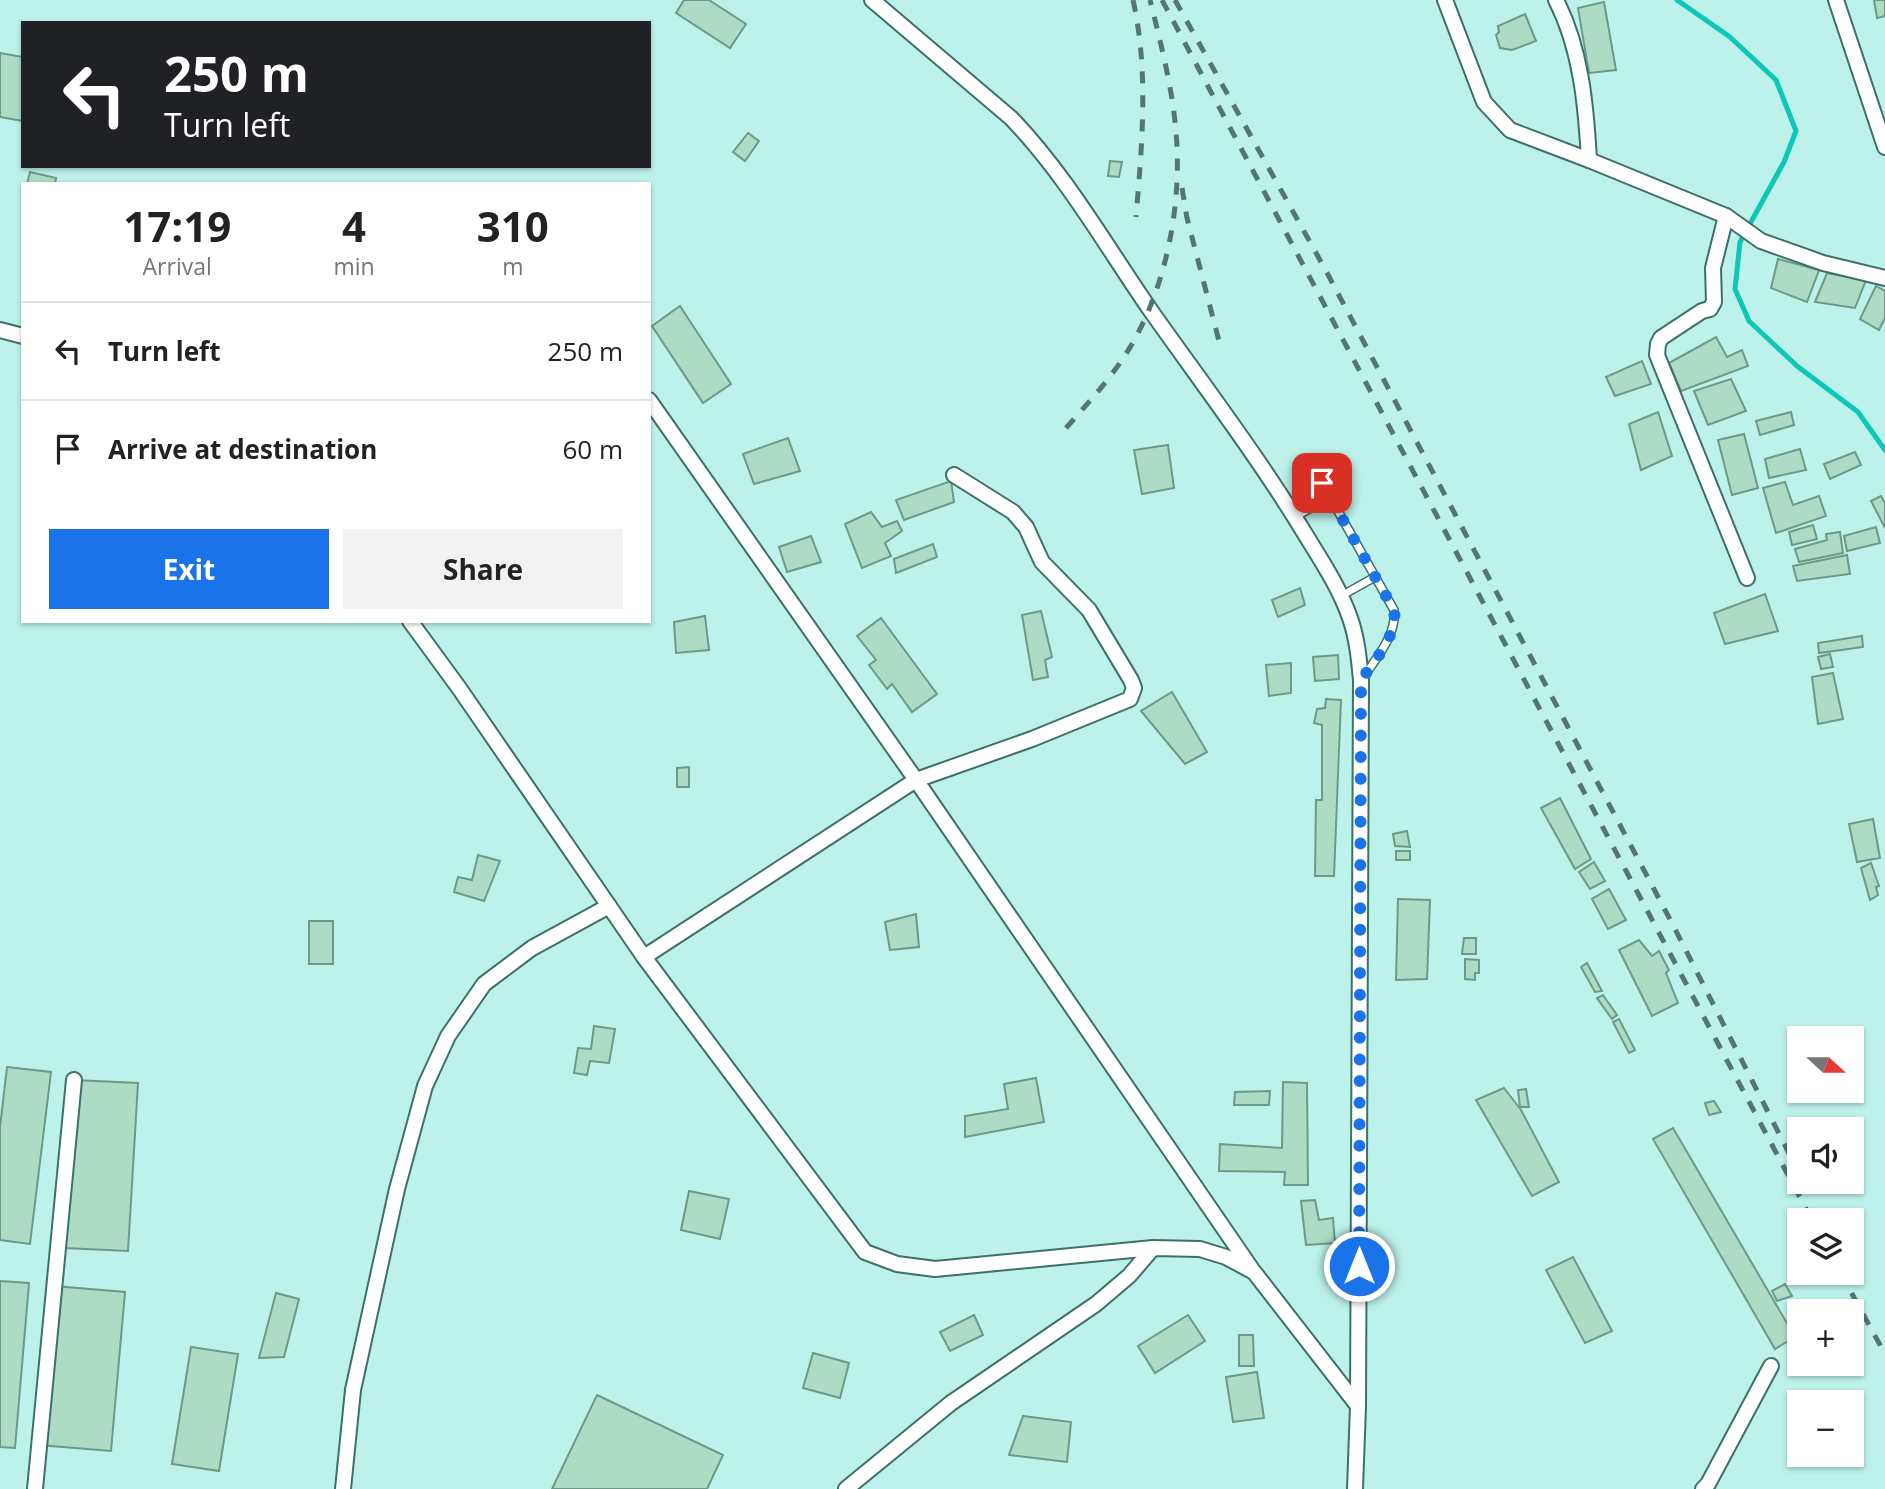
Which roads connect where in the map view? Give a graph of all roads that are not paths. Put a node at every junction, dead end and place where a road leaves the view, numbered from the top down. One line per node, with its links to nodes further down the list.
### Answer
1 (872, 0): 15 (street)
2 (1445, 0): 6 (street)
3 (1556, 0): 6 (street)
4 (1836, 0): 5 (street)
5 (1885, 147)
6 (1589, 160): 7 (street)
7 (1731, 219): 8 (street); 17 (street)
8 (1885, 278)
9 (0, 330): 10 (street)
10 (21, 335)
11 (651, 403): 21 (street)
12 (954, 475): 21 (street)
13 (1322, 483): 14 (lane)
14 (1330, 497): 15 (lane); 16 (lane)
15 (1295, 517): 18 (street)
16 (1375, 576): 18 (lane); 20 (lane)
17 (1746, 578)
18 (1341, 596): 20 (street)
19 (411, 623): 22 (street)
20 (1361, 680): 28 (street)
21 (916, 780): 23 (street); 26 (street)
22 (609, 906): 23 (street); 30 (street)
23 (645, 957): 25 (street)
24 (74, 1080): 29 (street)
25 (1153, 1248): 26 (street); 31 (street)
26 (1254, 1272): 28 (street)
27 (1771, 1366): 33 (street)
28 (1358, 1406): 32 (street)
29 (35, 1489)
30 (343, 1489)
31 (846, 1489)
32 (1355, 1489)
33 (1703, 1489)

